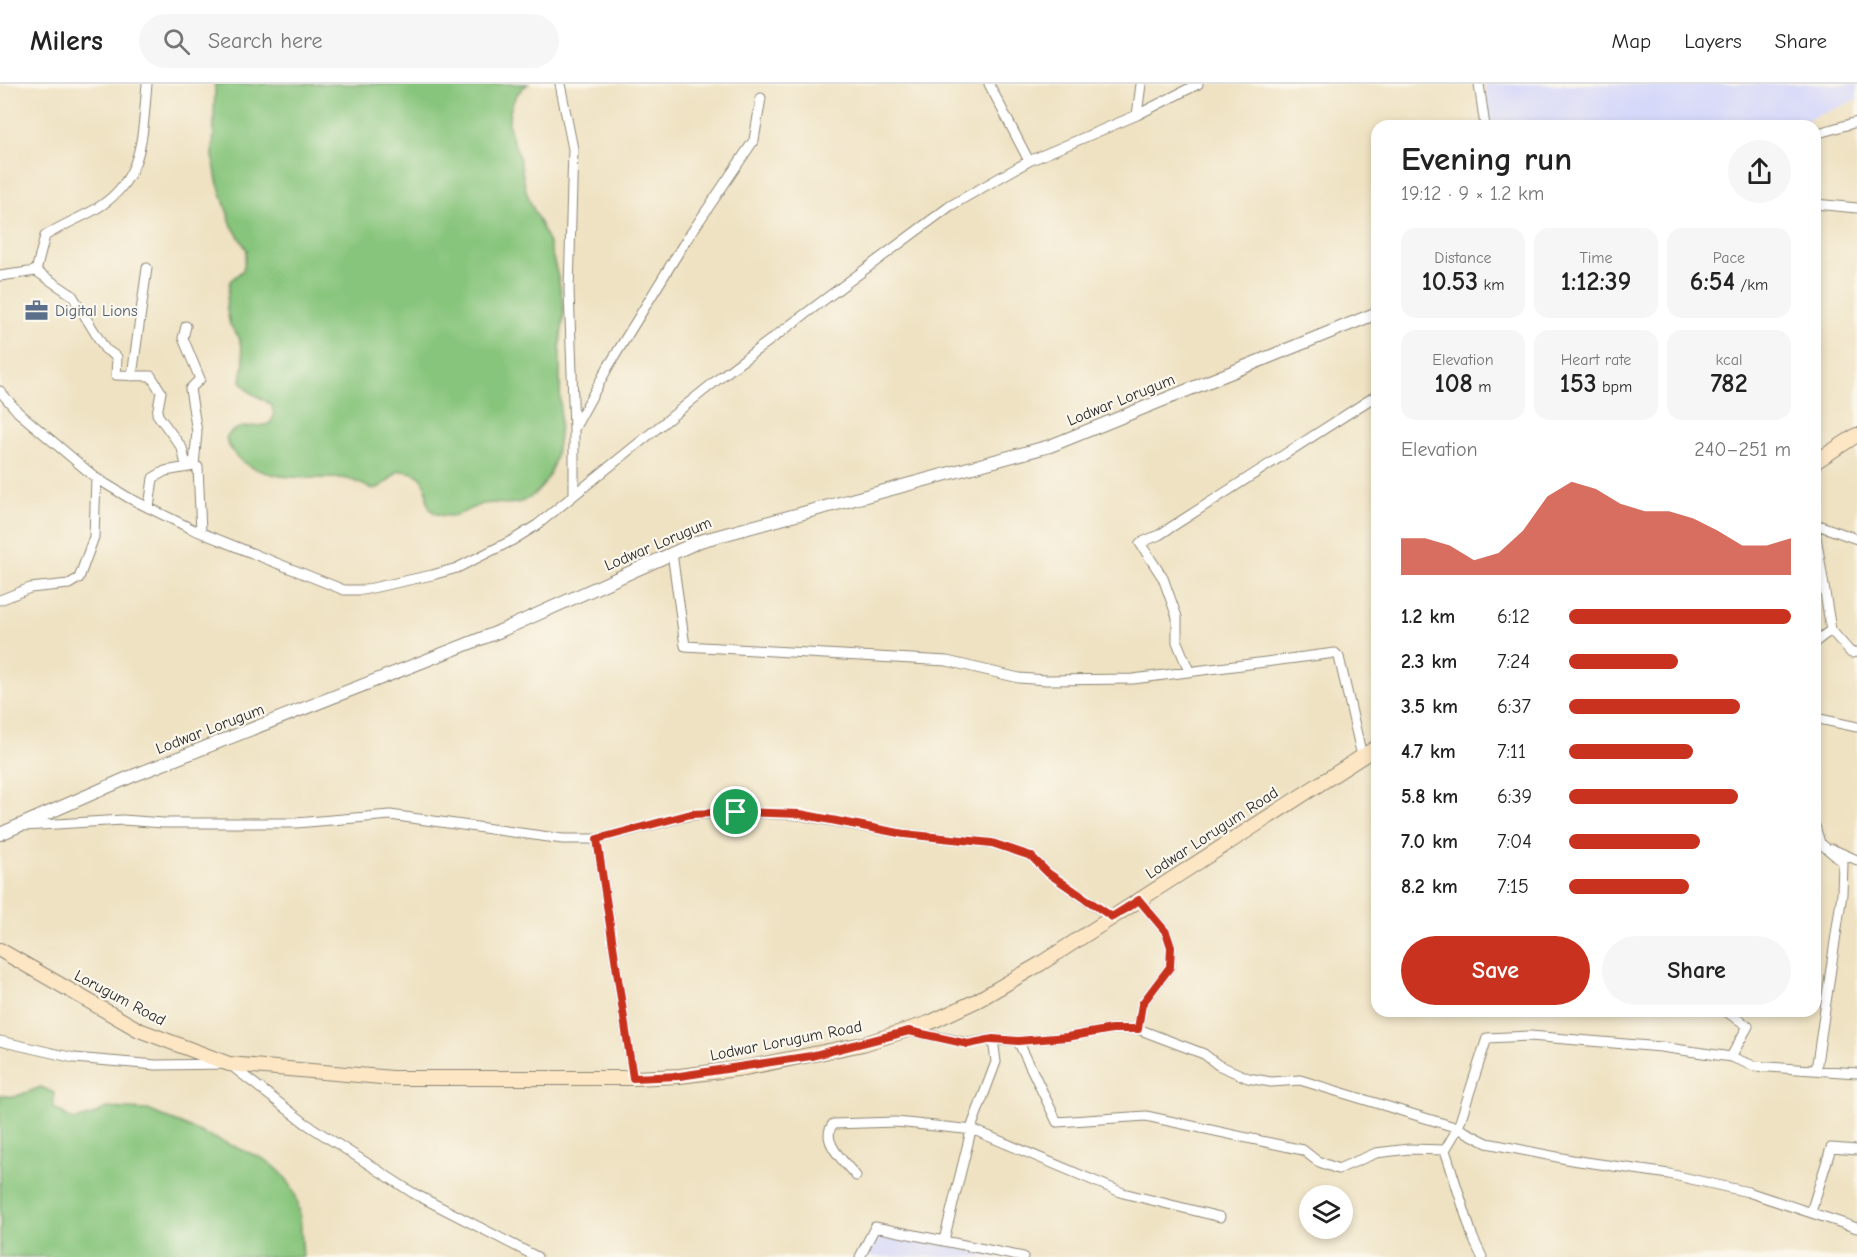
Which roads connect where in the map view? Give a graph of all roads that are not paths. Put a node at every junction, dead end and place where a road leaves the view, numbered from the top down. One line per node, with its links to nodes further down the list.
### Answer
1 (147, 84): 17 (street)
2 (560, 84): 24 (street)
3 (989, 84): 13 (street)
4 (1141, 84): 9 (street)
5 (1198, 84): 7 (street)
6 (1479, 84): 10 (street)
7 (1184, 87): 9 (street)
8 (761, 98): 24 (street)
9 (1137, 115): 13 (street)
10 (1484, 120)
11 (1857, 122): 12 (street)
12 (1821, 132)
13 (1029, 161): 29 (street)
14 (1821, 205): 15 (street)
15 (1857, 208)
16 (147, 268): 21 (street)
17 (36, 271): 18 (street); 21 (street)
18 (0, 276)
19 (1371, 315): 34 (street, Lodwar Lorugum)
20 (186, 326): 27 (street)
21 (132, 376): 27 (street)
22 (0, 391): 28 (street)
23 (1371, 399): 40 (street)
24 (574, 429): 29 (street)
25 (1857, 435): 26 (main road)
26 (1821, 458)
27 (194, 466): 30 (street); 32 (street)
28 (96, 478): 30 (street); 36 (street)
29 (574, 493): 32 (street)
30 (149, 508): 32 (street)
31 (1821, 526): 33 (street)
32 (201, 532)
33 (1857, 539)
34 (672, 553): 40 (street); 45 (street, Lodwar Lorugum)
35 (1821, 568): 37 (street)
36 (0, 600)
37 (1831, 630): 38 (street); 39 (street)
38 (1821, 638)
39 (1857, 652)
40 (1189, 671): 44 (street)
41 (1821, 719): 42 (street)
42 (1857, 727)
43 (1371, 751): 44 (main road, Lodwar Lorugum Road)
44 (1362, 756): 51 (main road, Lodwar Lorugum Road)
45 (18, 826): 46 (street, Lodwar Lorugum); 47 (street)
46 (0, 834)
47 (597, 839): 52 (street); 64 (street)
48 (1821, 843): 50 (street)
49 (1821, 844): 62 (street)
50 (1857, 860)
51 (1139, 900): 52 (main road, Lodwar Lorugum Road); 55 (street)
52 (1112, 917): 56 (main road, Lodwar Lorugum Road)
53 (0, 950): 61 (main road, Lorugum Road)
54 (1734, 1017): 60 (street)
55 (1138, 1029): 59 (street); 65 (street)
56 (909, 1031): 57 (street); 64 (main road, Lodwar Lorugum Road)
57 (993, 1039): 59 (street); 66 (street)
58 (0, 1041): 61 (street)
59 (1018, 1041): 67 (street)
60 (1731, 1057): 62 (street); 65 (street)
61 (229, 1064): 64 (main road, Lodwar Lorugum Road); 74 (street)
62 (1816, 1070): 63 (street)
63 (1857, 1073)
64 (633, 1078)
65 (1458, 1128): 67 (street); 70 (street)
66 (974, 1130): 69 (street); 71 (street); 73 (street)
67 (1445, 1150): 77 (street)
68 (1857, 1150): 70 (street)
69 (856, 1176)
70 (1811, 1212): 72 (street)
71 (1220, 1217)
72 (1857, 1228)
73 (944, 1240): 75 (street); 76 (street)
74 (537, 1257)
75 (860, 1257)
76 (1023, 1257)
77 (1482, 1257)

